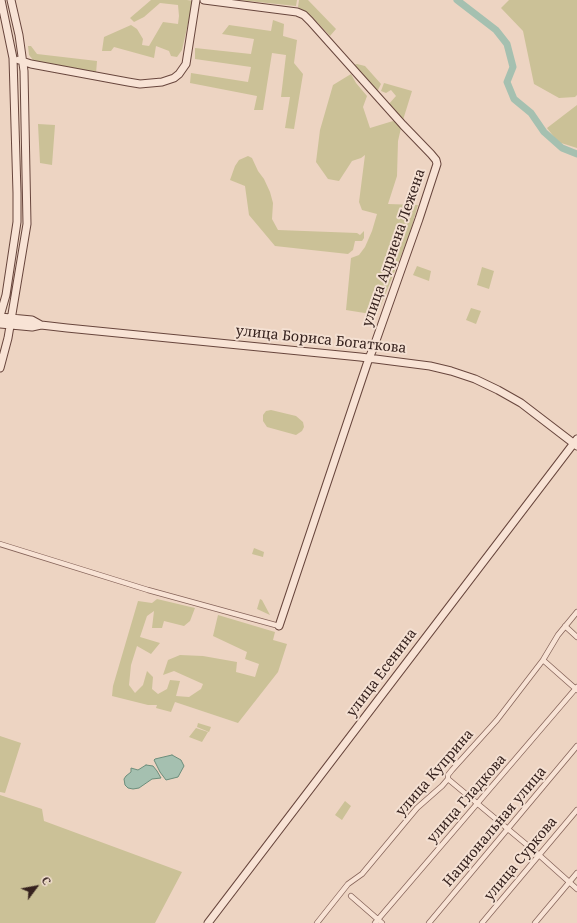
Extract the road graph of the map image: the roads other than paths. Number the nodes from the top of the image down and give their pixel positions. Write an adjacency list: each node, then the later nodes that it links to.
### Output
1 (1, 0): 5 (street)
2 (11, 0): 6 (street)
3 (196, 0): 6 (street)
4 (204, 0): 12 (street, улица Адриена Лежена)
5 (13, 58): 6 (street); 7 (street)
6 (22, 61): 10 (street)
7 (6, 291): 8 (street); 9 (street)
8 (0, 307)
9 (0, 316): 10 (street, улица Бориса Богаткова)
10 (11, 322): 11 (street, улица Бориса Богаткова); 12 (street, улица Бориса Богаткова); 13 (street)
11 (0, 324)
12 (369, 358): 14 (street, улица Бориса Богаткова); 17 (street, улица Адриена Лежена)
13 (0, 368)
14 (576, 443): 33 (street, улица Есенина)
15 (0, 544): 17 (street)
16 (577, 612): 18 (street, улица Куприна)
17 (279, 626)
18 (565, 626): 19 (street); 20 (street, улица Куприна)
19 (577, 637)
20 (542, 660): 21 (street); 23 (street, улица Куприна)
21 (576, 688): 24 (street, улица Гладкова)
22 (577, 746): 26 (street, Национальная улица)
23 (448, 779): 24 (street); 34 (street, улица Куприна)
24 (477, 804): 26 (street); 32 (street, улица Гладкова)
25 (577, 810): 27 (street, улица Суркова)
26 (508, 830): 27 (street); 36 (street, Национальная улица)
27 (539, 855): 29 (street); 37 (street, улица Суркова)
28 (577, 873): 29 (street)
29 (570, 882): 30 (street); 38 (street)
30 (577, 889)
31 (351, 896): 32 (street)
32 (377, 921): 35 (street)
33 (208, 923)
34 (317, 923)
35 (382, 923)
36 (430, 923)
37 (482, 923)
38 (535, 923)

